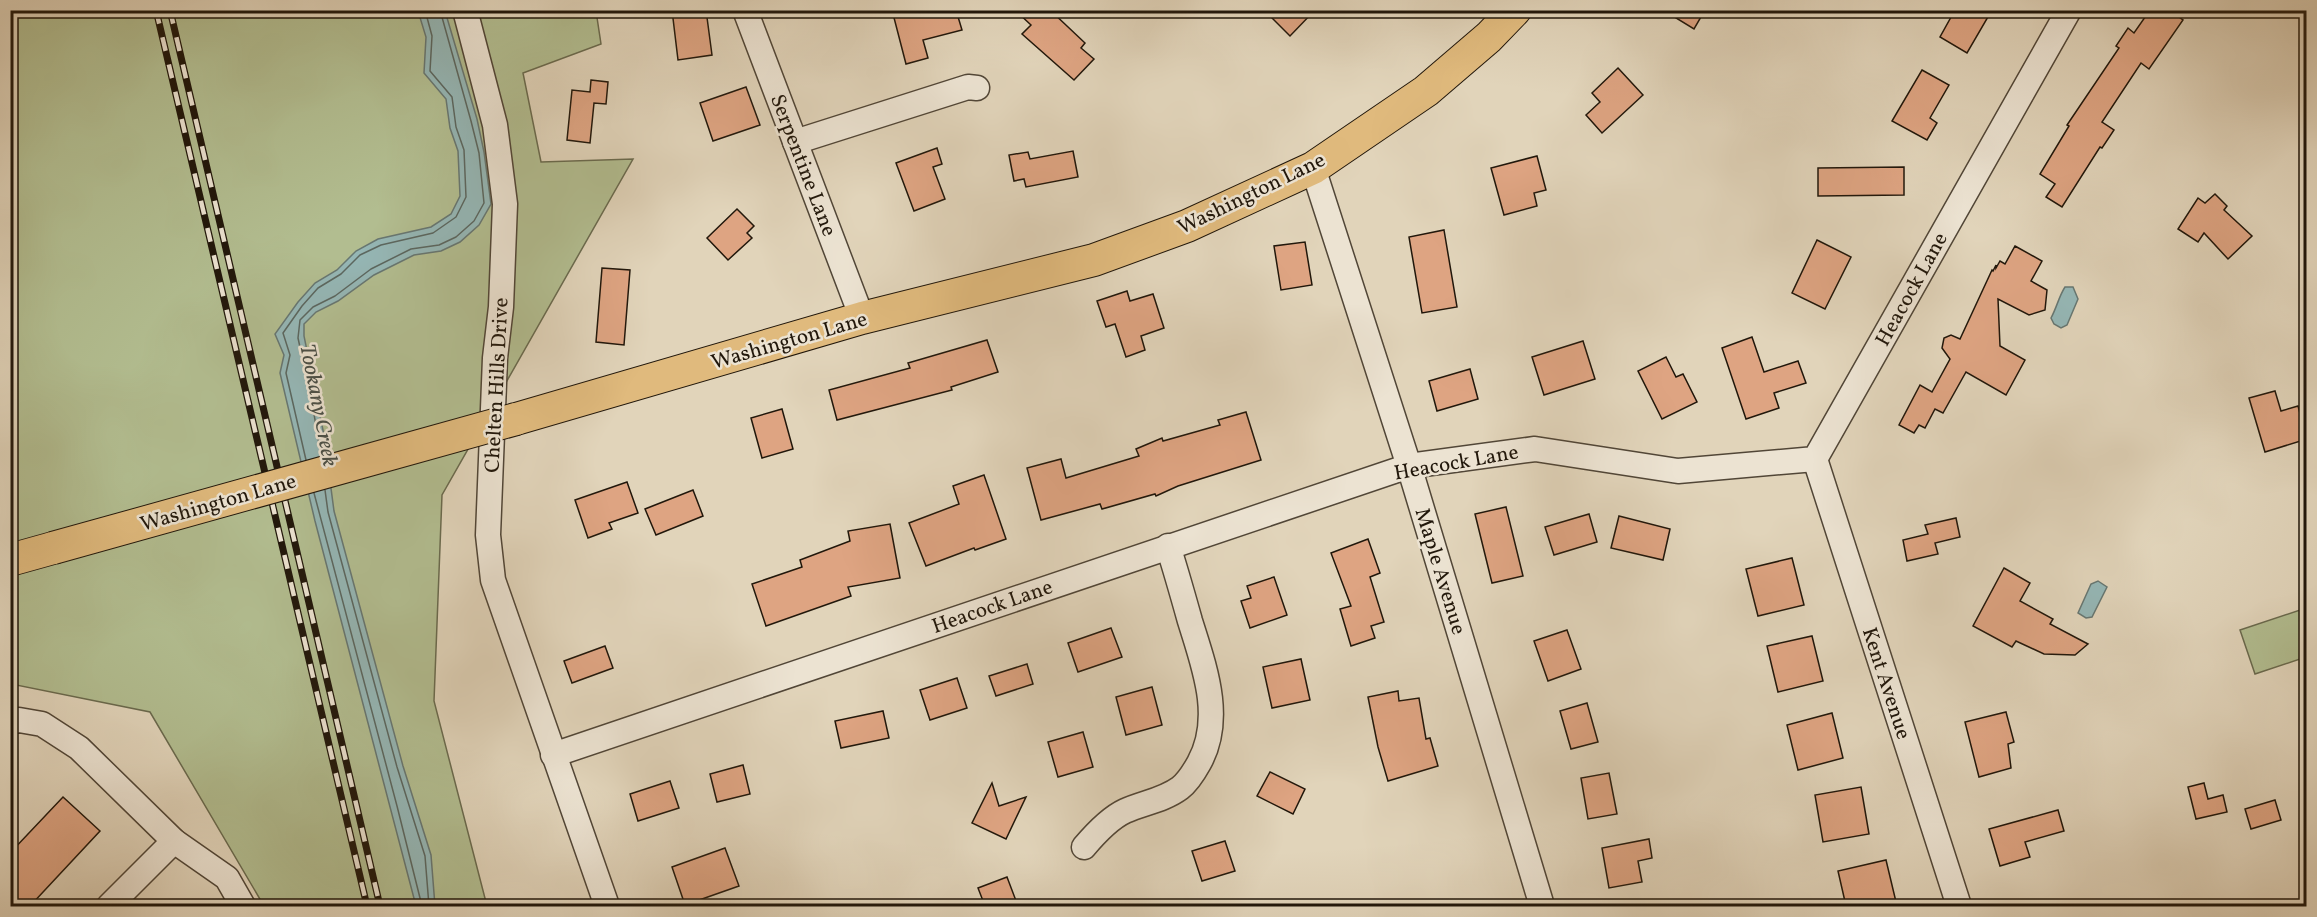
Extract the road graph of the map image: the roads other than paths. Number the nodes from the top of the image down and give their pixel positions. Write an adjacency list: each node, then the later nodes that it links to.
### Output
1 (465, 10): 14 (street, Chelten Hills Drive)
2 (745, 10): 6 (street, Serpentine Lane)
3 (1515, 10): 7 (main road, Washington Lane)
4 (2069, 10): 9 (street, Heacock Lane)
5 (977, 88): 6 (street)
6 (795, 142): 8 (street, Serpentine Lane)
7 (1313, 168): 8 (main road, Washington Lane); 10 (street, Maple Avenue)
8 (862, 318): 12 (main road, Washington Lane, bridge)
9 (1815, 459): 10 (street, Heacock Lane); 21 (street, Kent Avenue)
10 (1409, 466): 11 (street, Heacock Lane); 20 (street, Maple Avenue)
11 (1168, 546): 14 (street, Heacock Lane); 16 (street)
12 (10, 560)
13 (10, 722): 15 (street)
14 (553, 755): 19 (street, Chelten Hills Drive)
15 (174, 840): 17 (street); 18 (street)
16 (1084, 847)
17 (109, 906)
18 (243, 906)
19 (607, 906)
20 (1542, 906)
21 (1959, 906)

